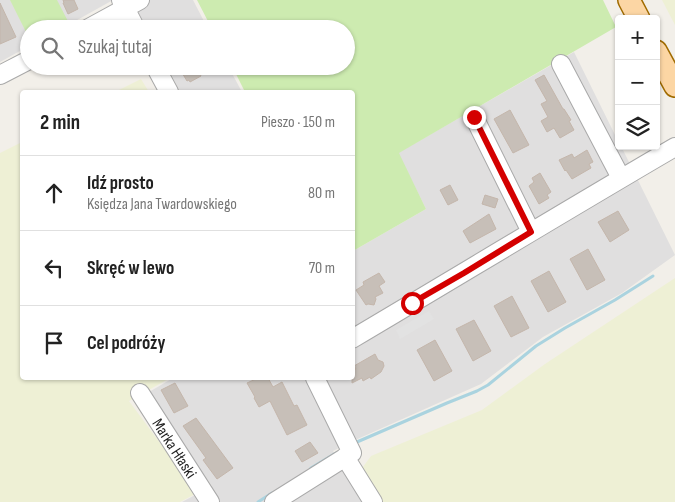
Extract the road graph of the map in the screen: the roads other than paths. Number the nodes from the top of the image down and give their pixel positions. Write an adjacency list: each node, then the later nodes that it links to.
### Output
1 (629, 0): 3 (main road)
2 (129, 3): 4 (street); 5 (street)
3 (637, 15)
4 (102, 20)
5 (134, 20)
6 (660, 58): 11 (main road)
7 (561, 64): 15 (street)
8 (20, 65): 9 (street)
9 (0, 75)
10 (160, 75): 12 (street)
11 (675, 86)
12 (168, 90)
13 (474, 117): 16 (street)
14 (675, 147): 15 (street)
15 (621, 178): 16 (street)
16 (531, 232): 17 (street)
17 (355, 337)
18 (316, 380): 20 (street)
19 (140, 393): 21 (street, Marka Hłaski)
20 (348, 455): 22 (street); 23 (street)
21 (210, 502)
22 (274, 502)
23 (373, 502)

